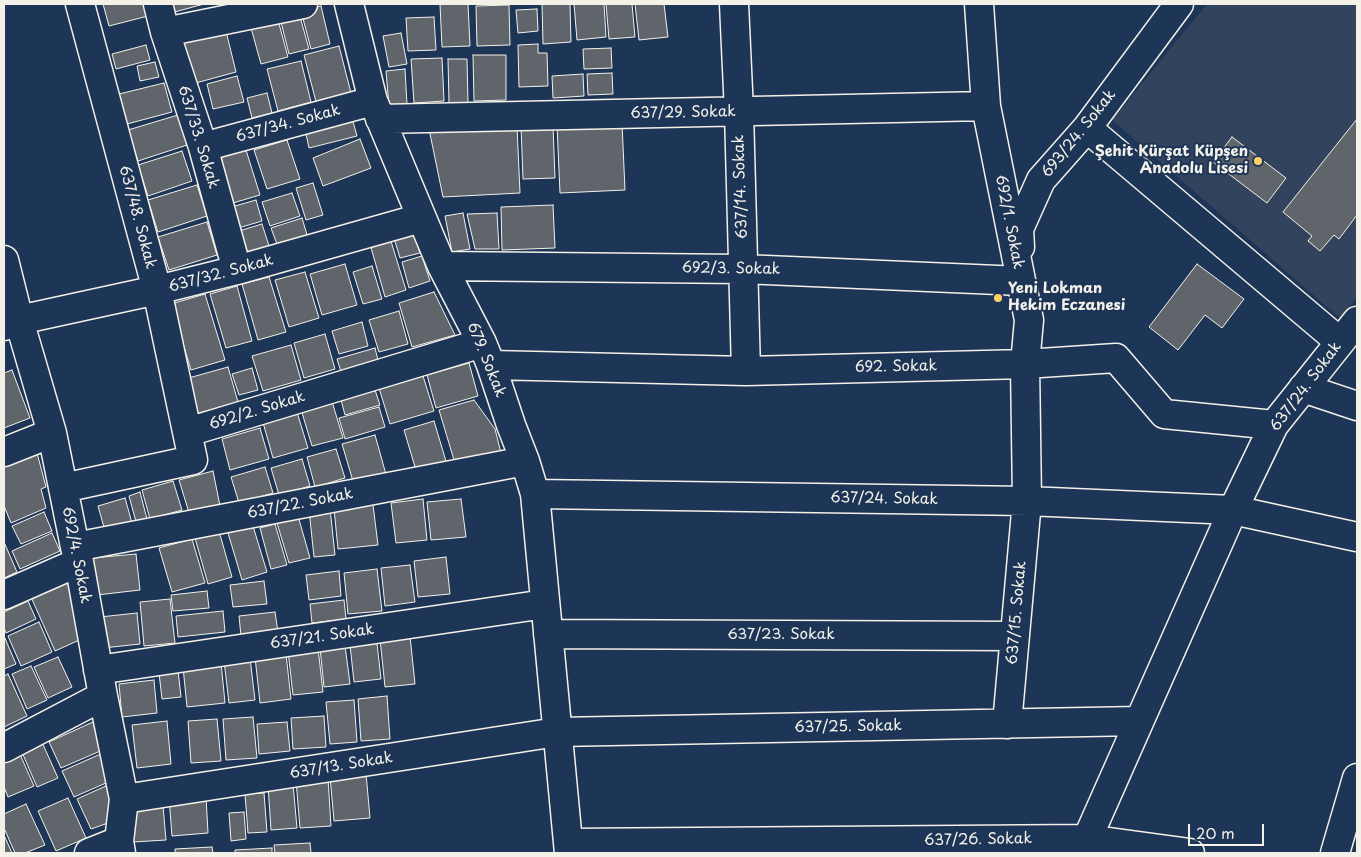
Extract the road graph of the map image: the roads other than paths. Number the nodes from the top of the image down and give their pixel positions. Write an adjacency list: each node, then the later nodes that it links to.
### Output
1 (80, 4): 20 (street, 637/48. Sokak)
2 (158, 4): 8 (street, 637/33. Sokak)
3 (303, 4): 8 (street)
4 (348, 4): 10 (street, 679. Sokak)
5 (734, 4): 11 (street, 637/14. Sokak)
6 (979, 4): 9 (street, 692/1. Sokak)
7 (1179, 4): 12 (street, 693/24. Sokak)
8 (164, 32): 13 (street, 637/33. Sokak)
9 (986, 106): 11 (street, 637/29. Sokak); 19 (street, 692/1. Sokak)
10 (376, 110): 11 (street, 637/29. Sokak); 13 (street, 637/34. Sokak); 14 (street, 679. Sokak)
11 (739, 112): 17 (street, 637/14. Sokak)
12 (1087, 128): 19 (street, 693/24. Sokak); 23 (street)
13 (203, 147): 18 (street, 637/33. Sokak)
14 (421, 218): 16 (street, 679. Sokak); 18 (street, 637/32. Sokak)
15 (4, 260): 22 (street, 692/4. Sokak)
16 (442, 266): 17 (street, 692/3. Sokak); 24 (street, 679. Sokak)
17 (743, 269): 19 (street, 692/3. Sokak); 26 (street, 637/14. Sokak)
18 (237, 270): 20 (street, 637/32. Sokak)
19 (1021, 280): 25 (street, 692/1. Sokak)
20 (157, 290): 22 (street, 637/32. Sokak); 30 (street, 637/48. Sokak)
21 (1357, 321): 23 (street, 637/24. Sokak)
22 (11, 323): 31 (street, 692/4. Sokak)
23 (1340, 342): 27 (street, 637/24. Sokak)
24 (486, 354): 26 (street, 692. Sokak); 30 (street, 692/2. Sokak); 33 (street, 679. Sokak)
25 (1025, 364): 26 (street, 692. Sokak); 29 (street, 692. Sokak); 36 (street, 692/1. Sokak)
26 (746, 371)
27 (1303, 388): 28 (street); 29 (street, 637/24. Sokak)
28 (1357, 406)
29 (1274, 424): 37 (street, 637/24. Sokak)
30 (188, 432): 34 (street)
31 (52, 433): 32 (street); 34 (street, 692/4. Sokak)
32 (4, 452)
33 (525, 461): 35 (street, 679. Sokak); 39 (street, 637/22. Sokak)
34 (63, 488): 39 (street, 692/4. Sokak)
35 (535, 494): 36 (street, 637/24. Sokak); 41 (street, 679. Sokak)
36 (1027, 501): 37 (street, 637/24. Sokak); 43 (street, 637/15. Sokak)
37 (1233, 510): 38 (street, 637/24. Sokak); 45 (street, 637/24. Sokak)
38 (1357, 537)
39 (77, 554): 40 (street, 637/22. Sokak); 44 (street, 692/4. Sokak)
40 (4, 595)
41 (545, 604): 42 (street, 679. Sokak); 44 (street, 637/21. Sokak)
42 (548, 634): 43 (street, 637/23. Sokak); 47 (street, 679. Sokak)
43 (1015, 636): 46 (street, 637/15. Sokak)
44 (101, 683): 48 (street, 637/21. Sokak); 50 (street, 692/4. Sokak)
45 (1139, 721): 46 (street, 637/25. Sokak); 51 (street, 637/24. Sokak)
46 (1007, 724): 47 (street, 637/25. Sokak)
47 (558, 732): 50 (street, 637/13. Sokak); 53 (street, 679. Sokak)
48 (4, 748)
49 (1357, 778): 56 (street)
50 (124, 799): 52 (street, 692/4. Sokak)
51 (1084, 846): 53 (street, 637/26. Sokak); 55 (street, 637/26. Sokak)
52 (120, 847): 54 (street)
53 (568, 848)
54 (89, 853)
55 (1190, 853)
56 (1335, 853)

